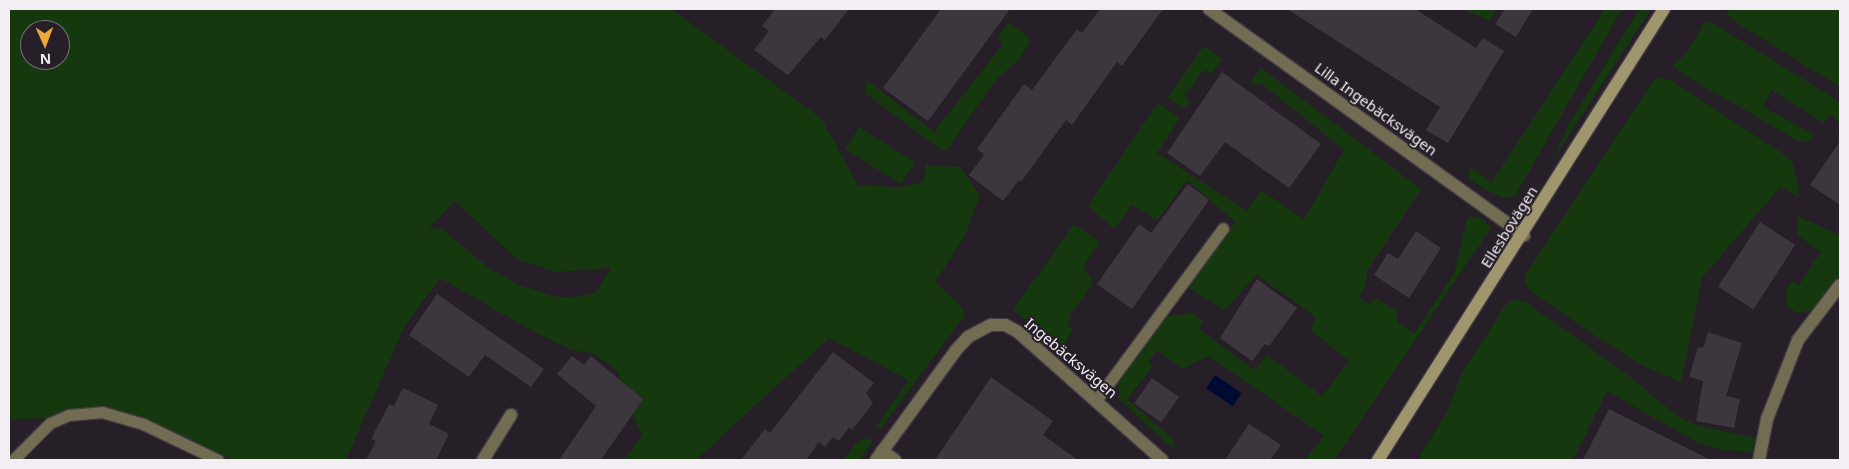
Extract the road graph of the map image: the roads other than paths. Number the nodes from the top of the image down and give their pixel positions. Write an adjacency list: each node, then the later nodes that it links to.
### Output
1 (1209, 9): 4 (street, Lilla Ingebäcksvägen)
2 (1664, 9): 4 (main road, Ellesbovägen)
3 (1223, 228): 6 (lane)
4 (1524, 235): 14 (main road, Ellesbovägen)
5 (1840, 286): 15 (street)
6 (1097, 399): 8 (street, Ingebäcksvägen); 13 (street, Ingebäcksvägen)
7 (511, 414): 11 (street)
8 (879, 456): 12 (street, Ingebäcksvägen)
9 (13, 460): 10 (lane)
10 (218, 460)
11 (483, 460)
12 (895, 460)
13 (1162, 460)
14 (1378, 460)
15 (1759, 460)

